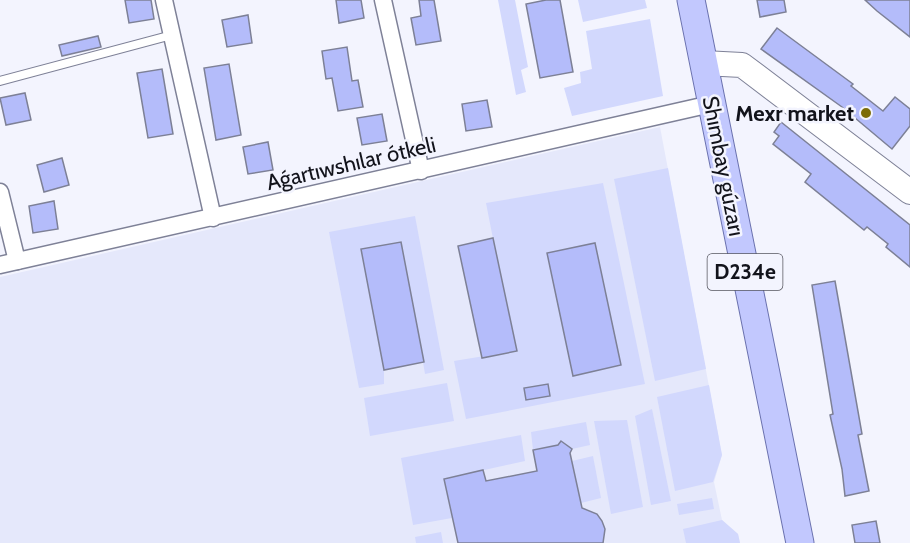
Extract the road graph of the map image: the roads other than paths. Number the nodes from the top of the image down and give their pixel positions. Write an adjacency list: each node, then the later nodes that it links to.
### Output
1 (164, 0): 4 (street)
2 (383, 0): 8 (street)
3 (690, 0): 5 (main road, Shımbay gúzarı / D234e)
4 (172, 35): 6 (lane); 11 (street)
5 (704, 63): 7 (main road, Shımbay gúzarı / D234e); 10 (street)
6 (0, 81)
7 (711, 104): 8 (street, Aǵartıwshılar ótkeli); 13 (main road, Shımbay gúzarı / D234e)
8 (422, 171): 11 (street, Aǵartıwshılar ótkeli)
9 (0, 192): 12 (street)
10 (910, 192)
11 (213, 218): 12 (street, Aǵartıwshılar ótkeli)
12 (8, 263)
13 (800, 543)

